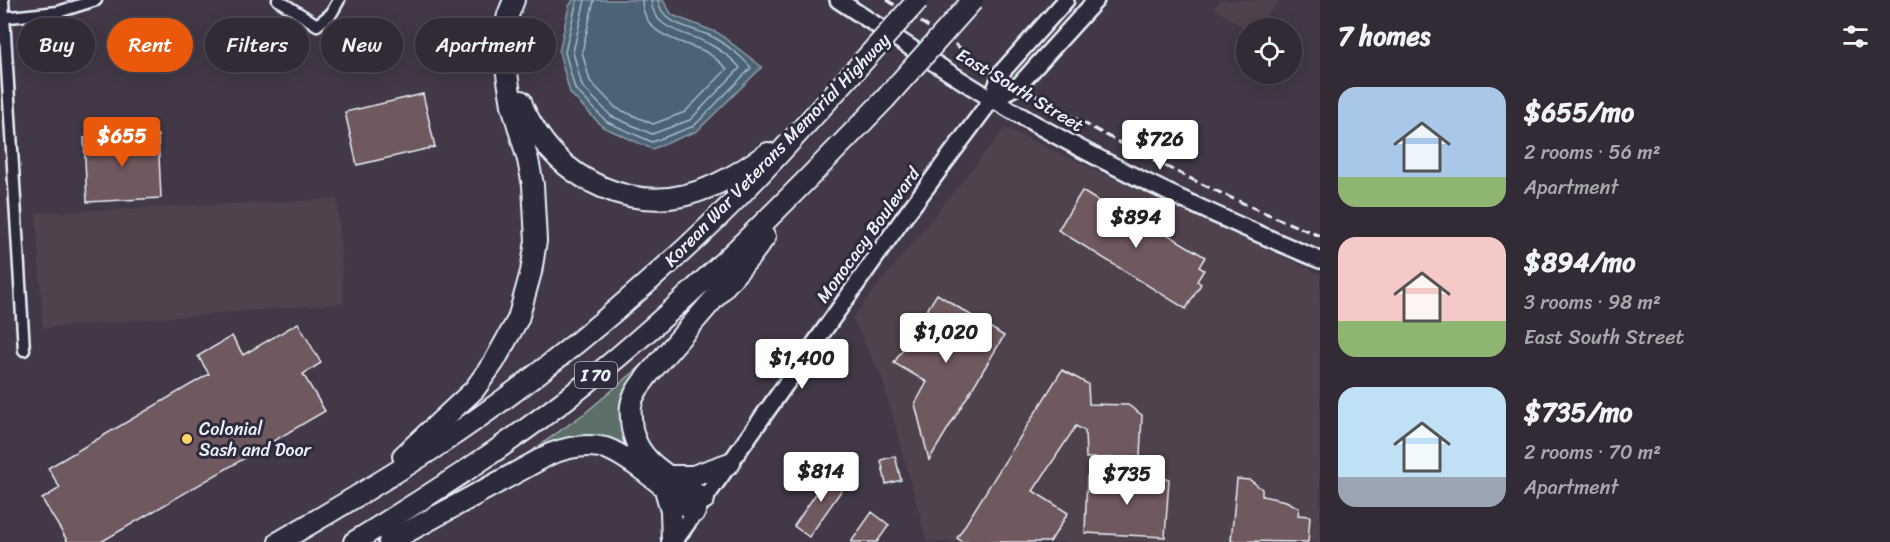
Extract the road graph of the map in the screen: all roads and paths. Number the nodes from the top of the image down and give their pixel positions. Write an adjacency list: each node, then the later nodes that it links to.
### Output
1 (3, 0): 12 (street)
2 (96, 0): 12 (street)
3 (278, 0): 4 (street)
4 (339, 0)
5 (514, 0): 20 (highway)
6 (529, 0): 14 (highway)
7 (838, 0): 13 (main road, East South Street)
8 (918, 0): 14 (highway, Korean War Veterans Memorial Highway / I 70, bridge)
9 (973, 0): 15 (highway, I 70, bridge)
10 (1066, 0): 13 (main road, Monocacy Boulevard)
11 (1096, 0): 13 (main road, Monocacy Boulevard)
12 (2, 17): 17 (street)
13 (992, 99): 16 (main road, East South Street); 18 (main road, Monocacy Boulevard)
14 (802, 129): 20 (highway, Korean War Veterans Memorial Highway / I 70)
15 (811, 175): 19 (highway); 23 (highway, I 70)
16 (1320, 260)
17 (24, 350)
18 (730, 463): 19 (highway); 21 (main road, Monocacy Boulevard)
19 (667, 482): 21 (highway); 24 (highway); 25 (highway)
20 (363, 492): 22 (highway, Korean War Veterans Memorial Highway / I 70)
21 (700, 506): 25 (main road, Monocacy Boulevard)
22 (279, 542)
23 (354, 542)
24 (389, 542)
25 (673, 542)

